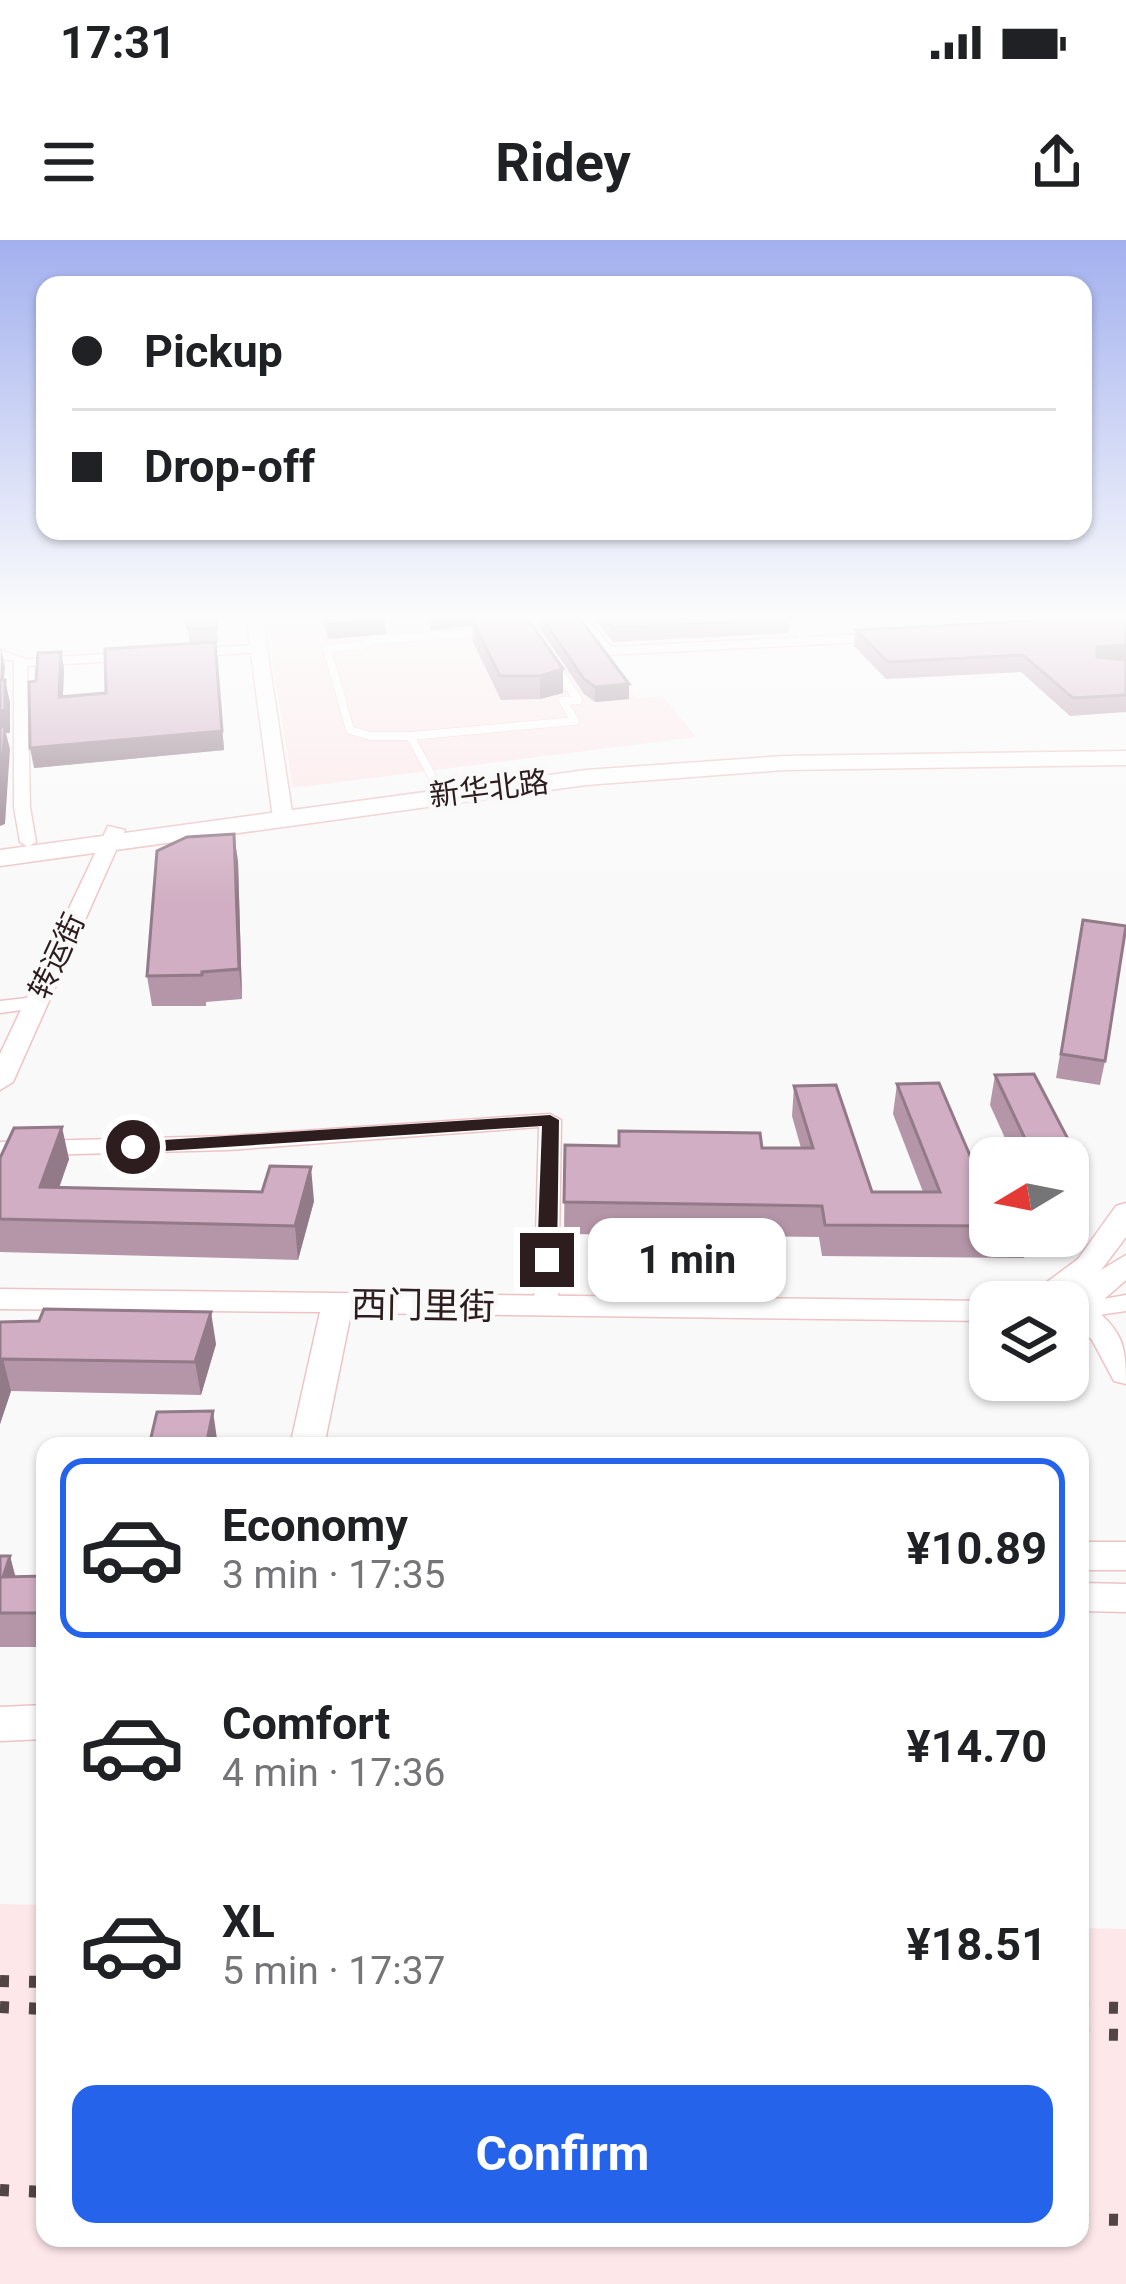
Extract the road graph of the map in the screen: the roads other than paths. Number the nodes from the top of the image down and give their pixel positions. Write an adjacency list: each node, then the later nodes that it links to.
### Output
1 (21, 711): 6 (street)
2 (268, 711): 11 (street)
3 (345, 711): 5 (lane)
4 (568, 711): 5 (lane)
5 (410, 736): 10 (lane)
6 (21, 740): 7 (lane); 13 (street)
7 (0, 742)
8 (1126, 749): 10 (main road, 新华北路)
9 (1126, 758): 11 (main road, 新华北路)
10 (437, 785): 11 (main road, 新华北路)
11 (282, 812): 12 (main road, 新华北路)
12 (102, 838): 13 (main road, 新华北路); 15 (main road, 新华北路); 16 (street, 转运街)
13 (28, 842): 14 (main road, 新华北路)
14 (0, 846)
15 (0, 858)
16 (16, 1005): 17 (street, 转运街); 18 (street, 转运街)
17 (0, 1033)
18 (0, 1082)
19 (0, 1149): 27 (street)
20 (1126, 1212): 22 (street)
21 (1126, 1264): 23 (street)
22 (1078, 1281)
23 (1089, 1286)
24 (0, 1299): 29 (street, 西门里街)
25 (1126, 1303): 26 (street)
26 (1089, 1304)
27 (546, 1306): 28 (street, 西门里街); 29 (street, 西门里街)
28 (969, 1311)
29 (334, 1313): 30 (street); 32 (street); 34 (street)
30 (0, 1318)
31 (1089, 1323): 33 (street)
32 (969, 1329)
33 (1126, 1373)
34 (310, 1437)
35 (1089, 1556): 36 (street)
36 (1126, 1556)
37 (1089, 1597): 38 (street)
38 (1126, 1598)
39 (36, 1722): 40 (street)
40 (0, 1724)

